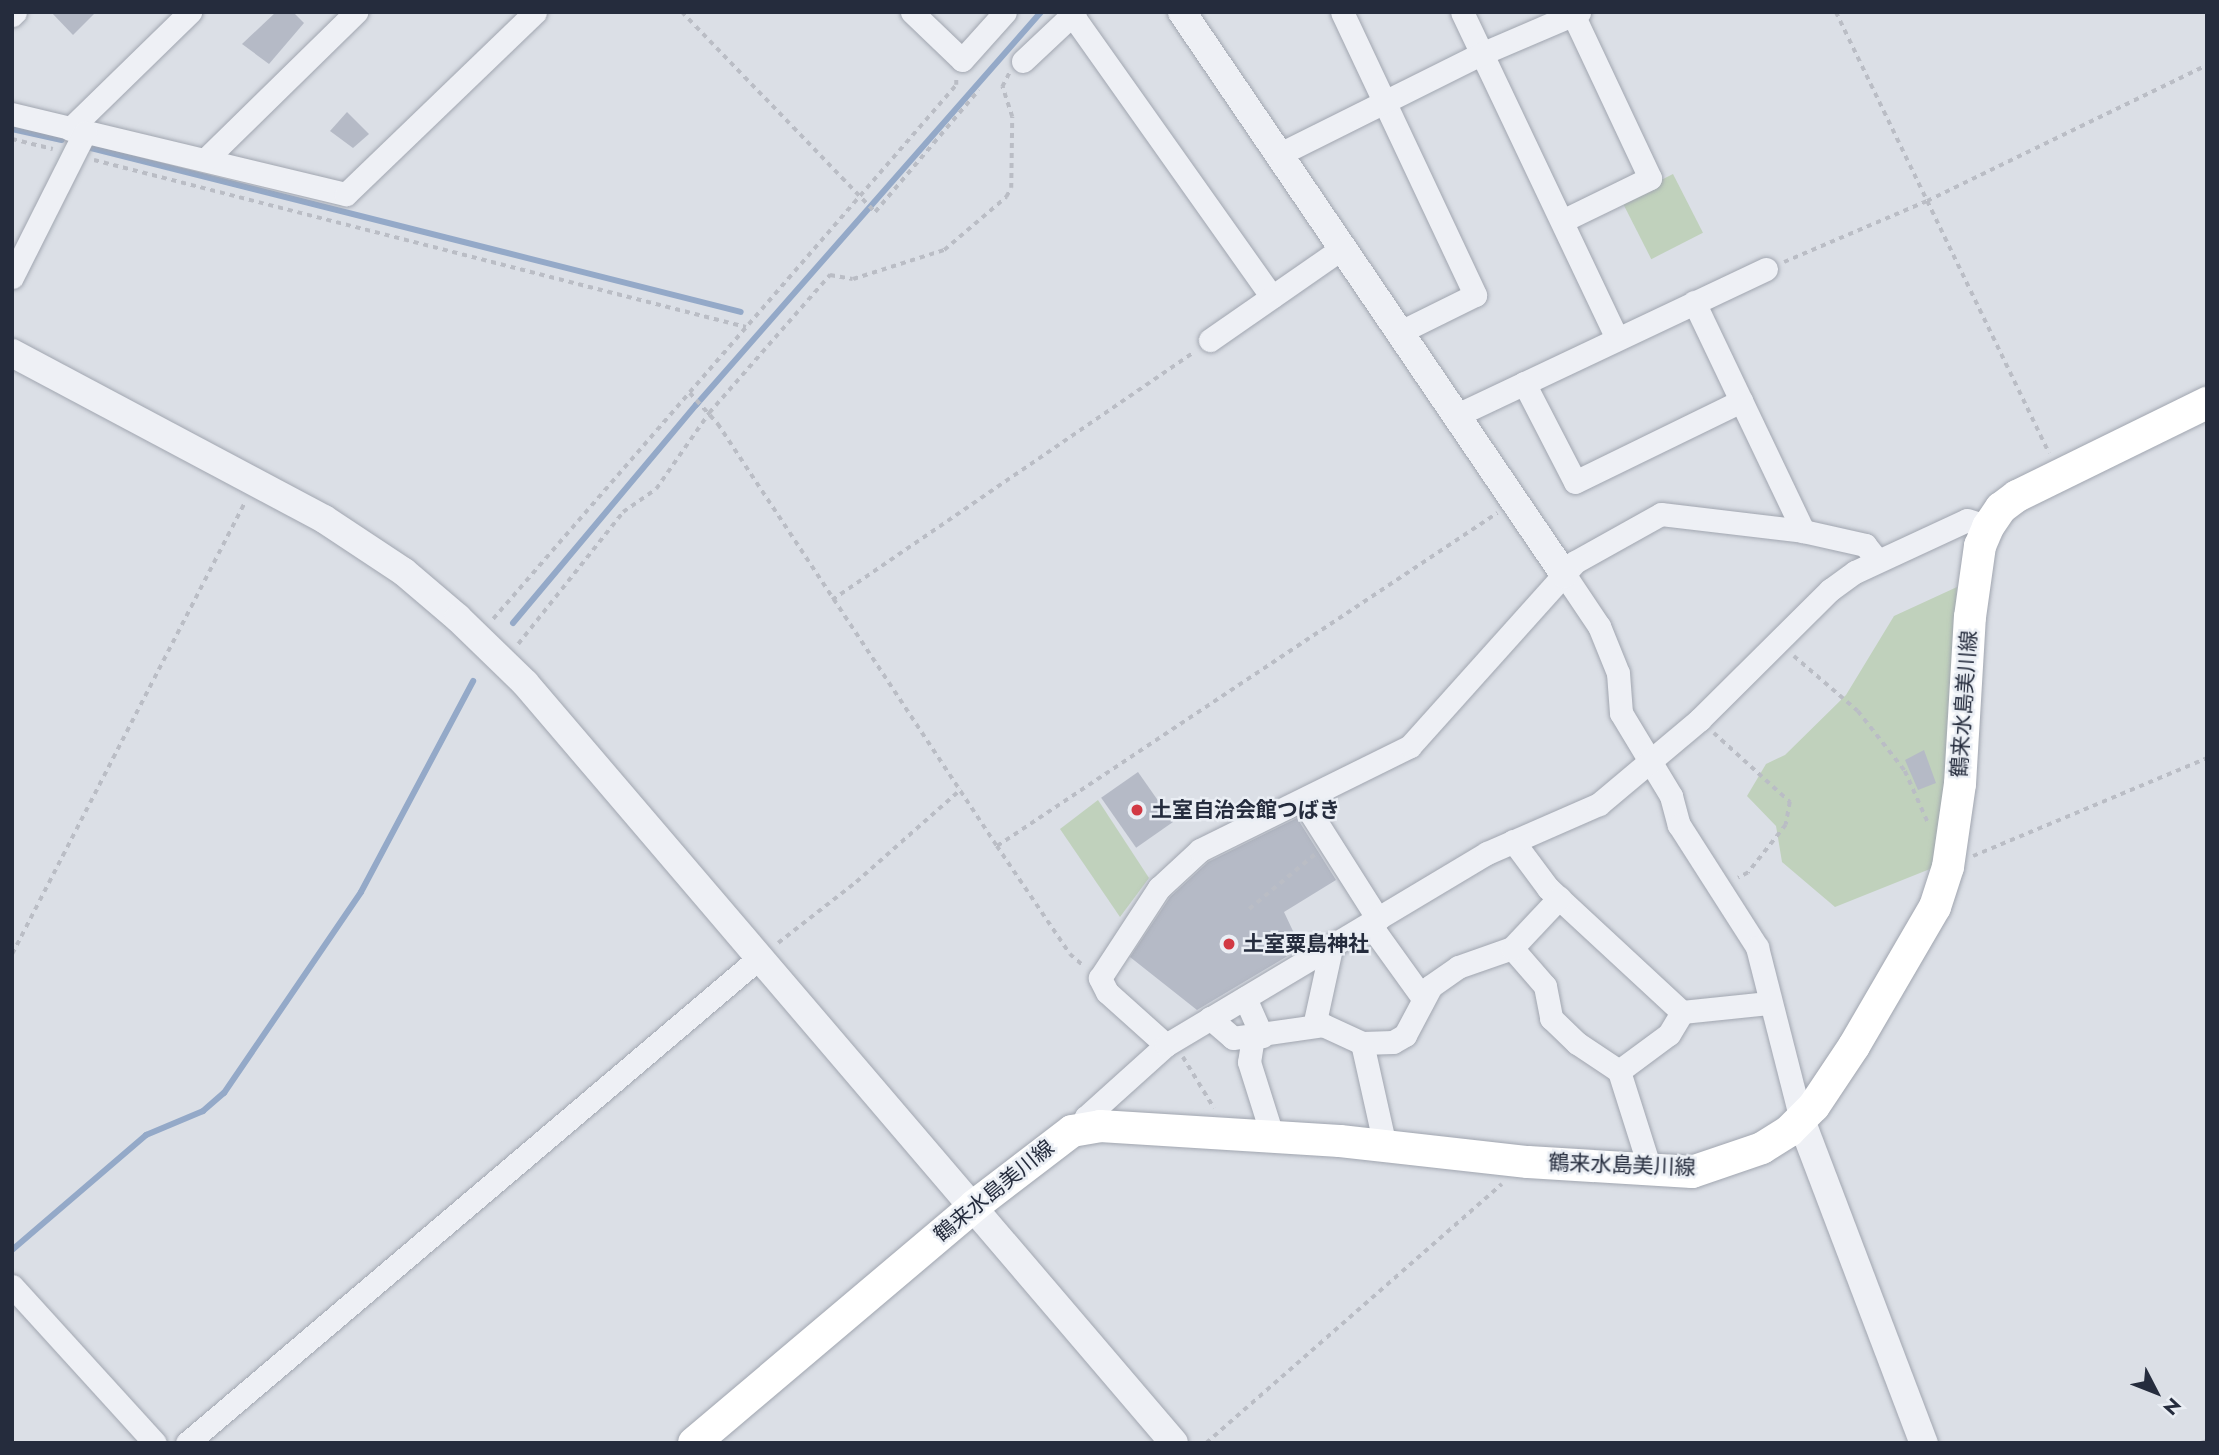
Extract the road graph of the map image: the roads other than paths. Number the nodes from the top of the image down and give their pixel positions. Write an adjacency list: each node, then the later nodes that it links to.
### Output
1 (190, 12): 15 (street)
2 (356, 12): 17 (street)
3 (535, 12): 17 (street)
4 (912, 12): 5 (street)
5 (1005, 12)
6 (1182, 12): 16 (street)
7 (1342, 12): 13 (street)
8 (1462, 12): 11 (street)
9 (1575, 13): 11 (street); 18 (street)
10 (1074, 14): 12 (street); 22 (street)
11 (1481, 54): 13 (street); 18 (street)
12 (1023, 61)
13 (1384, 101): 16 (street); 24 (street)
14 (12, 114): 15 (street)
15 (78, 131): 17 (street); 21 (street)
16 (1280, 154): 19 (street)
17 (207, 158)
18 (1562, 221): 25 (street)
19 (1342, 248): 22 (street); 24 (street)
20 (1766, 269): 23 (street)
21 (12, 277)
22 (1272, 297): 26 (street)
23 (1694, 302): 25 (street); 29 (street)
24 (1400, 332): 31 (street)
25 (1617, 338): 28 (street)
26 (1210, 340)
27 (12, 353): 43 (street)
28 (1524, 383): 29 (street); 31 (street)
29 (1741, 401): 33 (street)
30 (2207, 403): 32 (main road, 鶴来水島美川線)
31 (1455, 416): 35 (street)
32 (1988, 527): 34 (street); 54 (main road, 鶴来水島美川線)
33 (1802, 531): 34 (street); 35 (street)
34 (1877, 560): 36 (street)
35 (1564, 574): 36 (street); 37 (street)
36 (1648, 762): 38 (street); 46 (street)
37 (1303, 801): 40 (street); 51 (street)
38 (1513, 841): 39 (street); 40 (street)
39 (1559, 898): 42 (street); 47 (street)
40 (1374, 923): 41 (street); 44 (street)
41 (1331, 948): 45 (street); 49 (street)
42 (1512, 948): 44 (street); 53 (street)
43 (760, 957): 59 (street); 62 (street)
44 (1422, 997): 52 (street)
45 (1245, 998): 48 (street); 50 (street)
46 (1769, 1003): 47 (street); 54 (street)
47 (1682, 1012): 53 (street)
48 (1210, 1018): 50 (street); 51 (street)
49 (1314, 1026): 50 (street); 52 (street)
50 (1257, 1037): 56 (street)
51 (1170, 1043): 55 (street)
52 (1362, 1043): 57 (street)
53 (1619, 1071): 58 (street)
54 (1801, 1120): 58 (main road, 鶴来水島美川線); 65 (street)
55 (1081, 1128): 56 (main road, 鶴来水島美川線); 59 (main road, 鶴来水島美川線)
56 (1273, 1138): 57 (main road, 鶴来水島美川線)
57 (1385, 1146): 58 (main road, 鶴来水島美川線)
58 (1650, 1169)
59 (974, 1206): 63 (main road, 鶴来水島美川線); 64 (street)
60 (12, 1286): 61 (street)
61 (155, 1443)
62 (187, 1443)
63 (694, 1443)
64 (1174, 1443)
65 (1924, 1443)

